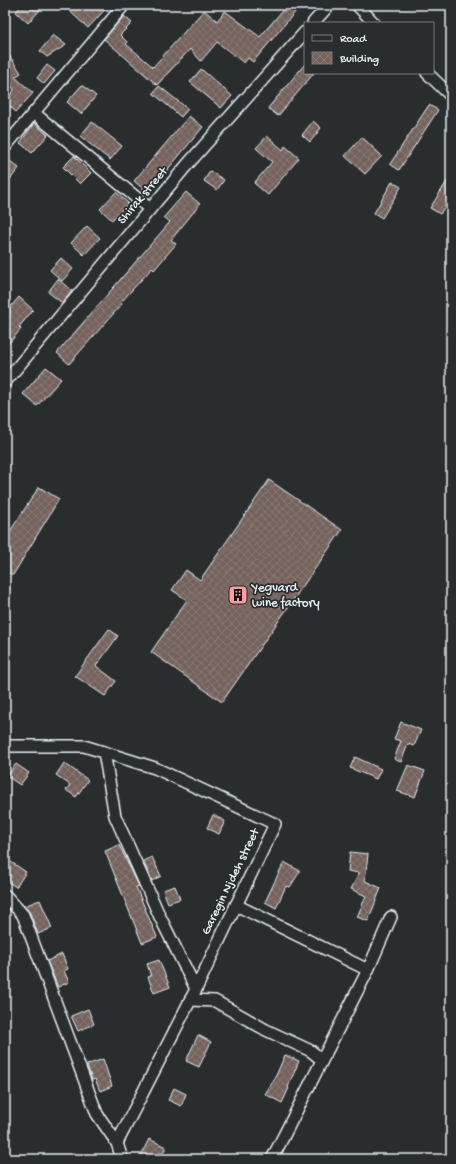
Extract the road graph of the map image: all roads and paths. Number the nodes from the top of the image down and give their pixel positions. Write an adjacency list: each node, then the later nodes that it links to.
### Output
1 (124, 5): 9 (street)
2 (329, 5): 4 (street)
3 (357, 5): 5 (street)
4 (314, 22)
5 (373, 22)
6 (304, 33): 11 (street, Shirak street)
7 (428, 74): 8 (street)
8 (451, 96)
9 (34, 113): 10 (street); 11 (street)
10 (5, 147)
11 (150, 209): 12 (street, Shirak street)
12 (5, 382)
13 (5, 746): 14 (street, Garegin Njdeh street)
14 (104, 752): 16 (street, Garegin Njdeh street); 19 (street)
15 (5, 895): 22 (street)
16 (236, 905): 18 (street); 19 (street, Garegin Njdeh street)
17 (391, 917): 18 (street)
18 (368, 970): 21 (street)
19 (196, 989): 20 (street, Garegin Njdeh street)
20 (190, 1000): 21 (street); 22 (street, Garegin Njdeh street)
21 (322, 1060): 24 (street)
22 (117, 1143): 23 (street)
23 (122, 1159)
24 (272, 1159)

